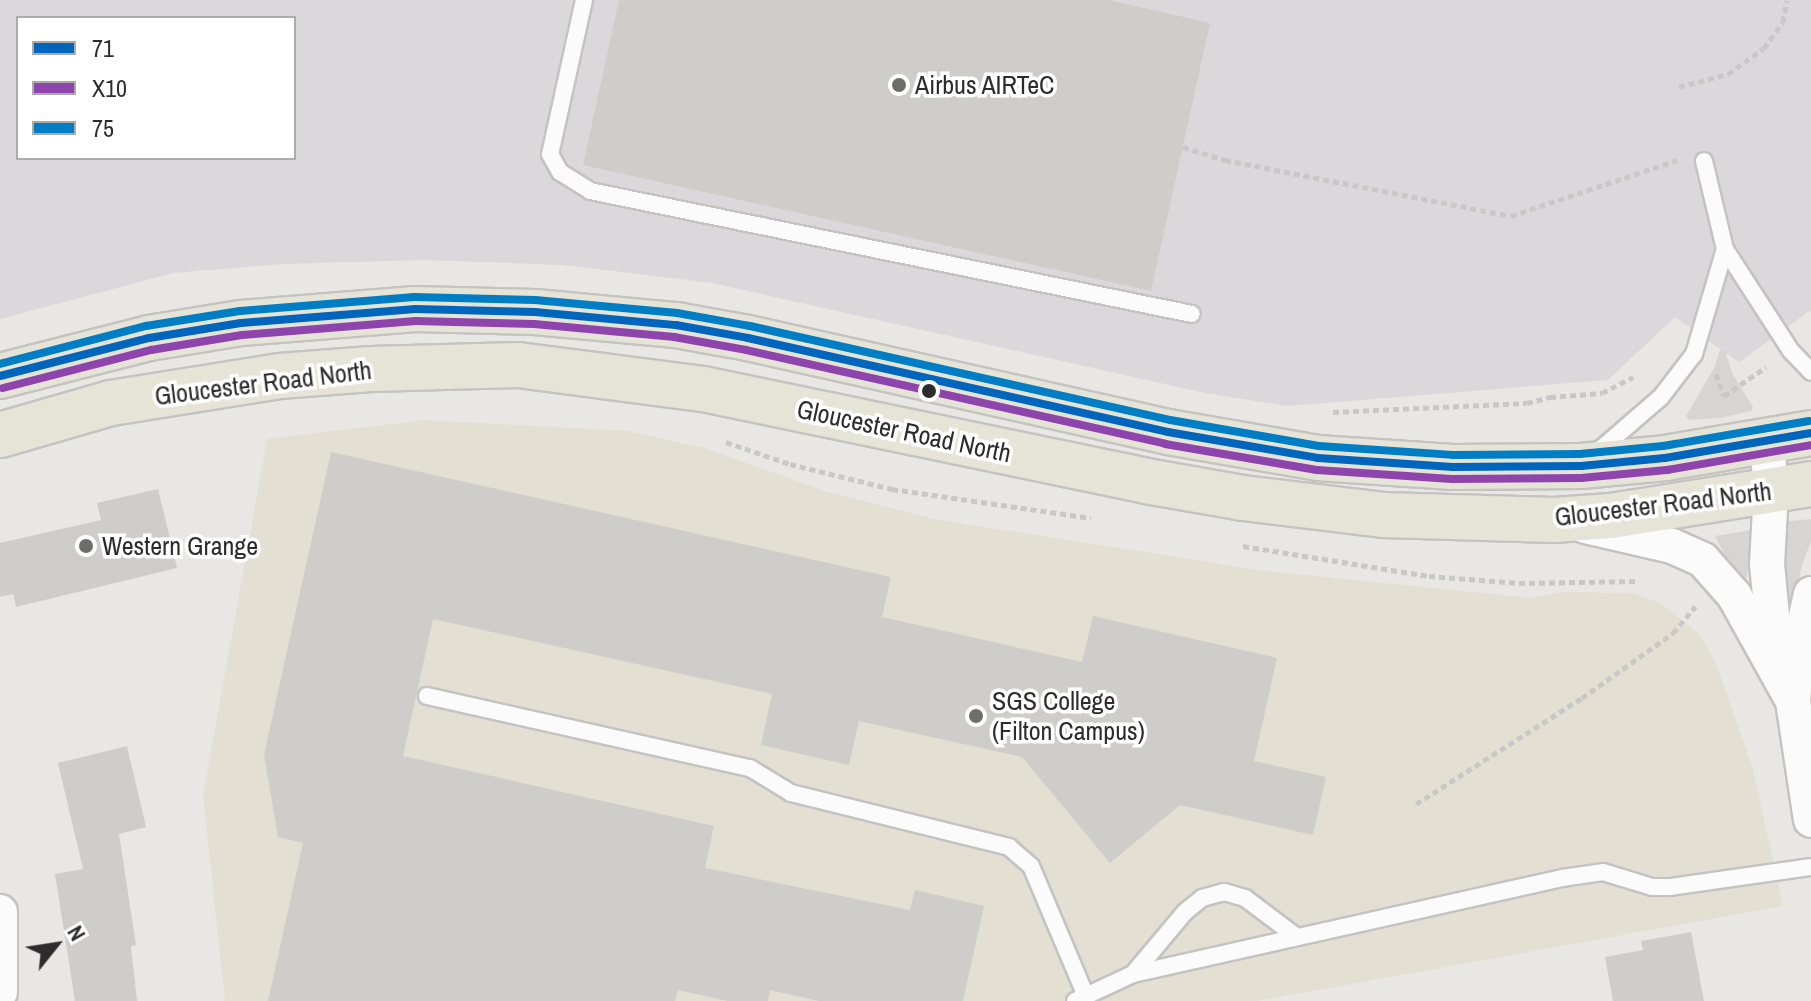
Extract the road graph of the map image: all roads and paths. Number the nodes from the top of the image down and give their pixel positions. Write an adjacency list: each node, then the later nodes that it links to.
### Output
1 (584, 0): 8 (lane)
2 (1787, 0): 3 (path)
3 (1679, 87)
4 (1183, 147): 5 (path)
5 (1687, 157)
6 (1704, 161): 7 (lane)
7 (1725, 249): 9 (lane); 15 (lane)
8 (1192, 314)
9 (1811, 372)
10 (0, 376): 15 (main road, Gloucester Road North)
11 (1811, 433): 14 (main road, Gloucester Road North)
12 (0, 435): 18 (main road, Gloucester Road North)
13 (720, 439): 17 (path)
14 (1767, 442): 15 (main road, Gloucester Road North); 16 (street)
15 (1581, 466)
16 (1791, 487): 18 (main road, Gloucester Road North); 23 (street)
17 (1105, 520)
18 (1554, 520): 23 (street)
19 (1239, 545): 20 (path)
20 (1647, 581)
21 (1811, 594): 23 (street)
22 (1687, 599): 25 (path)
23 (1786, 688): 26 (street)
24 (427, 696): 32 (lane)
25 (1416, 804)
26 (1811, 820)
27 (1811, 867): 29 (lane)
28 (0, 912): 31 (street)
29 (1297, 937): 30 (lane); 30 (lane)
30 (1133, 974): 32 (lane)
31 (0, 992)
32 (1080, 998)

